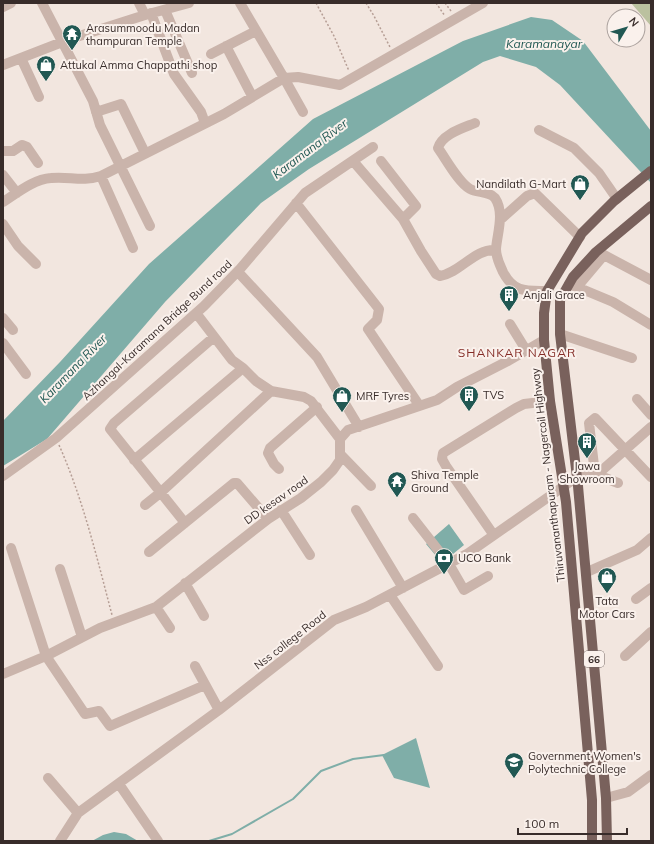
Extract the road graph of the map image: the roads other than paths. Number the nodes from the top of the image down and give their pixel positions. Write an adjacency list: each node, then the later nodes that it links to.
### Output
1 (11, 3): 7 (street)
2 (42, 3): 11 (street)
3 (139, 3): 9 (street)
4 (189, 3): 8 (street)
5 (240, 3): 10 (street)
6 (483, 3): 17 (street)
7 (3, 7)
8 (165, 10): 9 (street); 16 (street)
9 (148, 14): 11 (street); 22 (street)
10 (256, 31): 12 (street); 17 (street)
11 (62, 42): 14 (street); 20 (street)
12 (226, 46): 13 (street); 18 (street)
13 (211, 54)
14 (21, 58): 15 (street); 19 (street)
15 (3, 65)
16 (192, 73)
17 (284, 78): 18 (street); 21 (street)
18 (252, 96): 22 (street)
19 (39, 97)
20 (96, 112): 27 (street); 31 (street)
21 (303, 112)
22 (205, 123): 27 (street)
23 (475, 123): 41 (street)
24 (539, 130): 36 (street)
25 (373, 147): 28 (street, Azhangal-Karamana Bridge Bund road)
26 (3, 151): 30 (street)
27 (145, 153): 31 (street)
28 (353, 161): 38 (street, Azhangal-Karamana Bridge Bund road); 40 (street)
29 (382, 161): 40 (street)
30 (38, 163)
31 (121, 165): 34 (street); 43 (street)
32 (651, 171): 36 (main road, Thiruvananthapuram - Nagercoil Highway)
33 (3, 174): 35 (street)
34 (101, 176): 35 (street); 45 (street)
35 (17, 193): 37 (street)
36 (616, 200): 44 (main road, Thiruvananthapuram - Nagercoil Highway)
37 (3, 202)
38 (296, 203): 48 (street, Azhangal-Karamana Bridge Bund road); 68 (street)
39 (651, 206): 50 (main road)
40 (403, 219): 46 (street)
41 (500, 220): 44 (street); 46 (street)
42 (3, 224): 47 (street)
43 (150, 226)
44 (580, 237): 51 (main road, Thiruvananthapuram - Nagercoil Highway)
45 (133, 248)
46 (496, 250): 51 (street)
47 (36, 264)
48 (238, 272): 52 (street, Azhangal-Karamana Bridge Bund road); 71 (street)
49 (651, 280): 50 (street)
50 (573, 286): 55 (street); 57 (main road)
51 (547, 291): 59 (main road, Thiruvananthapuram - Nagercoil Highway)
52 (196, 313): 58 (street); 79 (street, Azhangal-Karamana Bridge Bund road)
53 (3, 318): 56 (street)
54 (510, 324): 61 (street)
55 (651, 325)
56 (13, 330)
57 (560, 334): 62 (street); 81 (main road)
58 (214, 337): 63 (street); 76 (street)
59 (544, 340): 61 (street); 67 (main road, Thiruvananthapuram - Nagercoil Highway)
60 (3, 343): 64 (street)
61 (526, 350): 68 (street)
62 (632, 358)
63 (243, 368): 65 (street); 76 (street)
64 (26, 374)
65 (271, 391): 69 (street); 85 (street)
66 (637, 399): 70 (street)
67 (550, 401): 84 (main road, Thiruvananthapuram - Nagercoil Highway); 92 (street)
68 (419, 405): 71 (street)
69 (317, 407): 73 (street); 77 (street)
70 (651, 415)
71 (359, 427): 73 (street)
72 (651, 427): 74 (street)
73 (340, 439): 75 (street)
74 (626, 450): 78 (street); 78 (street); 80 (street)
75 (341, 455): 83 (street); 87 (street, DD kesav road)
76 (134, 460): 85 (street)
77 (279, 469)
78 (595, 474): 81 (street); 82 (street)
79 (3, 476)
80 (651, 476)
81 (577, 477): 84 (street, Nss college Road); 99 (main road, 66)
82 (618, 483)
83 (371, 486)
84 (562, 488): 92 (street, Nss college Road); 125 (main road, Thiruvananthapuram - Nagercoil Highway)
85 (160, 493): 86 (street); 91 (street)
86 (145, 505)
87 (281, 510): 90 (street, DD kesav road); 96 (street)
88 (356, 510): 102 (street)
89 (413, 518): 97 (street)
90 (268, 519): 91 (street); 101 (street, DD kesav road)
91 (185, 523): 95 (street)
92 (493, 534): 97 (street, Nss college Road)
93 (651, 538): 99 (street)
94 (11, 548): 111 (street)
95 (149, 552)
96 (310, 555)
97 (449, 564): 100 (street); 102 (street, Nss college Road)
98 (60, 569): 110 (street)
99 (586, 572): 121 (main road, 66)
100 (488, 576)
101 (185, 583): 106 (street, DD kesav road); 107 (street)
102 (403, 588): 104 (street, Nss college Road)
103 (651, 588): 105 (street)
104 (390, 594): 114 (street); 117 (street, Nss college Road)
105 (636, 599)
106 (156, 607): 108 (street); 110 (street, DD kesav road)
107 (204, 616)
108 (170, 628)
109 (651, 632): 112 (street)
110 (82, 637): 111 (street, DD kesav road)
111 (46, 656): 115 (street, DD kesav road); 116 (street)
112 (625, 656)
113 (195, 666): 116 (street)
114 (438, 666)
115 (3, 674)
116 (205, 685): 117 (street)
117 (219, 710): 120 (street, Nss college Road)
118 (651, 775): 121 (street)
119 (48, 778): 122 (street)
120 (118, 784): 122 (street, Nss college Road); 124 (street)
121 (606, 798): 126 (main road, 66)
122 (78, 813): 123 (street, Nss college Road)
123 (60, 841)
124 (158, 841)
125 (592, 841)
126 (606, 841)

